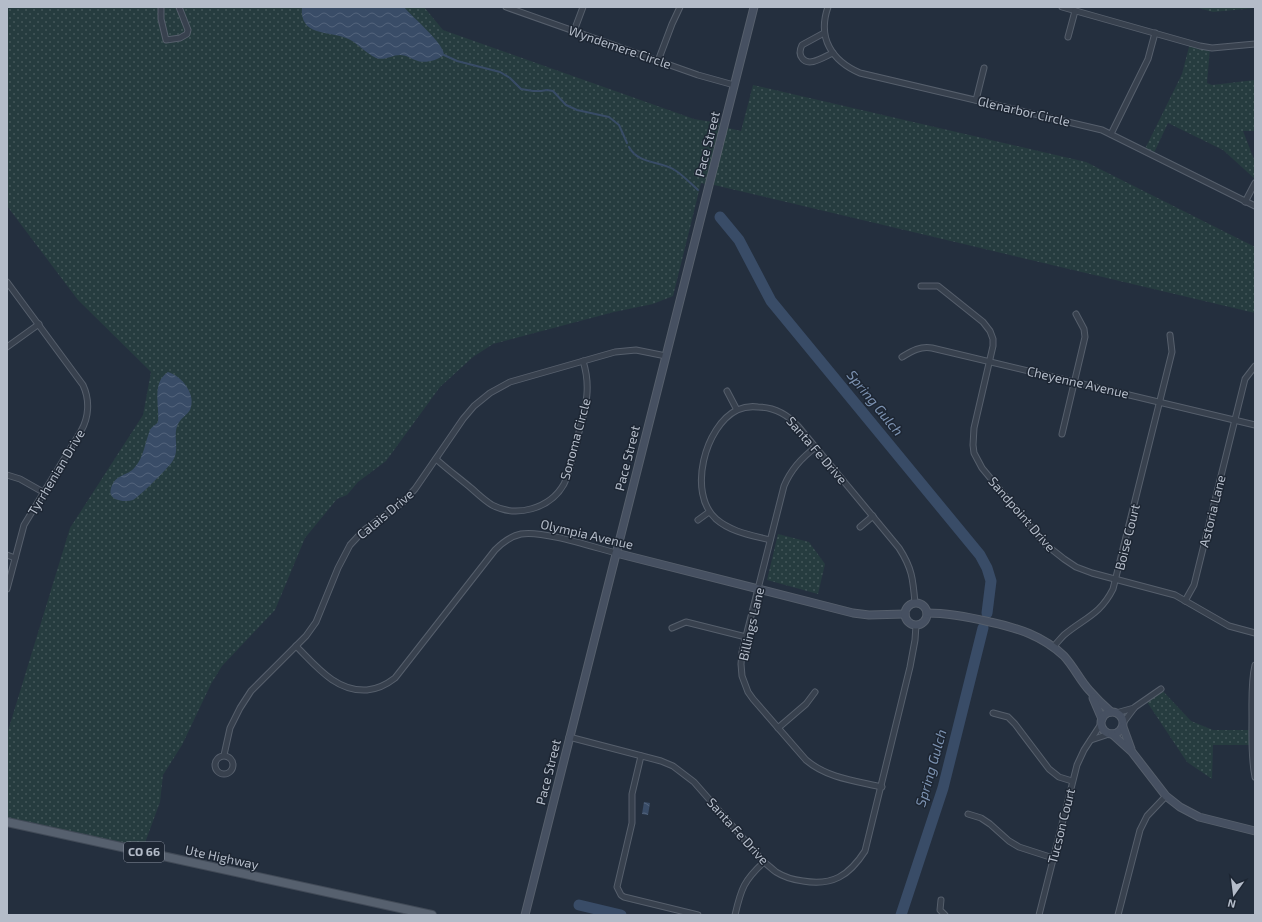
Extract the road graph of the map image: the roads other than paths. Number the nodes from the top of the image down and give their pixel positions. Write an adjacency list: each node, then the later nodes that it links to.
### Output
1 (161, 7): 2 (street)
2 (179, 7)
3 (506, 7): 10 (street, Wyndemere Circle)
4 (584, 7): 10 (street)
5 (680, 7): 16 (street)
6 (754, 7): 18 (main road, Pace Street)
7 (828, 7): 11 (street)
8 (1062, 7): 9 (street)
9 (1075, 11): 12 (street); 13 (street)
10 (574, 31): 16 (street, Wyndemere Circle)
11 (824, 33): 15 (street, Glenarbor Circle); 15 (street)
12 (1155, 33): 14 (street); 20 (street)
13 (1068, 37)
14 (1255, 44)
15 (833, 53): 19 (street, Glenarbor Circle)
16 (658, 61): 18 (street, Wyndemere Circle)
17 (984, 68): 19 (street)
18 (734, 85): 30 (main road, Pace Street)
19 (976, 100): 20 (street, Glenarbor Circle)
20 (1110, 134): 22 (street, Glenarbor Circle)
21 (1255, 183): 22 (street)
22 (1245, 202): 23 (street, Glenarbor Circle)
23 (1255, 206)
24 (7, 282): 27 (street, Tyrrhenian Drive)
25 (921, 286): 33 (street, Sandpoint Drive)
26 (1076, 314): 35 (street)
27 (39, 324): 29 (street); 45 (street, Tyrrhenian Drive)
28 (1170, 335): 37 (street, Boise Court)
29 (7, 348)
30 (666, 356): 32 (street, Calais Drive); 51 (main road, Pace Street)
31 (902, 357): 33 (street, Cheyenne Avenue)
32 (583, 361): 43 (street, Calais Drive); 43 (street, Sonoma Circle)
33 (990, 361): 35 (street, Cheyenne Avenue); 54 (street, Sandpoint Drive)
34 (1255, 366): 39 (street, Astoria Lane)
35 (1074, 382): 37 (street, Cheyenne Avenue); 41 (street)
36 (727, 391): 38 (street)
37 (1159, 402): 39 (street, Cheyenne Avenue); 54 (street, Boise Court)
38 (738, 410): 42 (street, Santa Fe Drive); 46 (street, Santa Fe Drive)
39 (1234, 420): 40 (street, Cheyenne Avenue); 57 (street, Astoria Lane)
40 (1255, 425)
41 (1062, 434)
42 (816, 447): 47 (street, Santa Fe Drive); 50 (street, Billings Lane)
43 (436, 459): 65 (street, Calais Drive)
44 (7, 475): 45 (street)
45 (43, 492): 53 (street, Tyrrhenian Drive)
46 (709, 512): 48 (street); 50 (street, Santa Fe Drive)
47 (873, 516): 49 (street); 58 (street, Santa Fe Drive)
48 (698, 520)
49 (860, 527)
50 (770, 540): 56 (street, Billings Lane)
51 (616, 553): 56 (main road, Olympia Avenue); 65 (street, Olympia Avenue); 78 (main road, Pace Street)
52 (7, 556): 53 (street)
53 (15, 558): 55 (street, Tyrrhenian Drive)
54 (1116, 579): 57 (street, Sandpoint Drive); 66 (street, Boise Court)
55 (7, 589)
56 (758, 589): 60 (main road, Olympia Avenue); 64 (street, Billings Lane)
57 (1185, 601): 63 (street, Sandpoint Drive)
58 (916, 603): 59 (main road); 60 (main road)
59 (927, 613): 61 (main road); 66 (main road)
60 (905, 614): 61 (main road)
61 (916, 625): 86 (street, Santa Fe Drive)
62 (672, 628): 64 (street)
63 (1255, 634)
64 (746, 637): 76 (street, Billings Lane)
65 (296, 646): 82 (street, Calais Drive)
66 (1053, 647): 69 (main road)
67 (1255, 665): 80 (street)
68 (1161, 689): 71 (street)
69 (1089, 690): 72 (main road); 74 (main road)
70 (815, 692): 76 (street)
71 (1135, 707): 72 (street); 75 (street)
72 (1114, 712): 74 (main road); 75 (main road)
73 (993, 713): 85 (street)
74 (1102, 722): 77 (main road); 79 (street, Tucson Court)
75 (1123, 725): 77 (main road); 81 (main road)
76 (778, 728): 86 (street, Billings Lane)
77 (1111, 734): 79 (street); 81 (main road)
78 (569, 737): 83 (street, Santa Fe Drive); 95 (main road, Pace Street)
79 (1091, 740): 85 (street, Tucson Court)
80 (1253, 745): 84 (street)
81 (1132, 752): 87 (main road)
82 (224, 755)
83 (641, 756): 92 (street, Santa Fe Drive); 96 (street)
84 (1255, 777)
85 (1072, 781): 91 (street, Tucson Court)
86 (882, 787): 92 (street, Santa Fe Drive)
87 (1166, 796): 90 (main road); 100 (street)
88 (968, 814): 91 (street)
89 (7, 822): 94 (main road, Ute Highway / CO 66)
90 (1255, 831)
91 (1053, 858): 99 (street, Tucson Court)
92 (764, 862): 97 (street)
93 (941, 900): 98 (street)
94 (432, 915)
95 (525, 915)
96 (698, 915)
97 (735, 915)
98 (945, 915)
99 (1039, 915)
100 (1118, 915)

